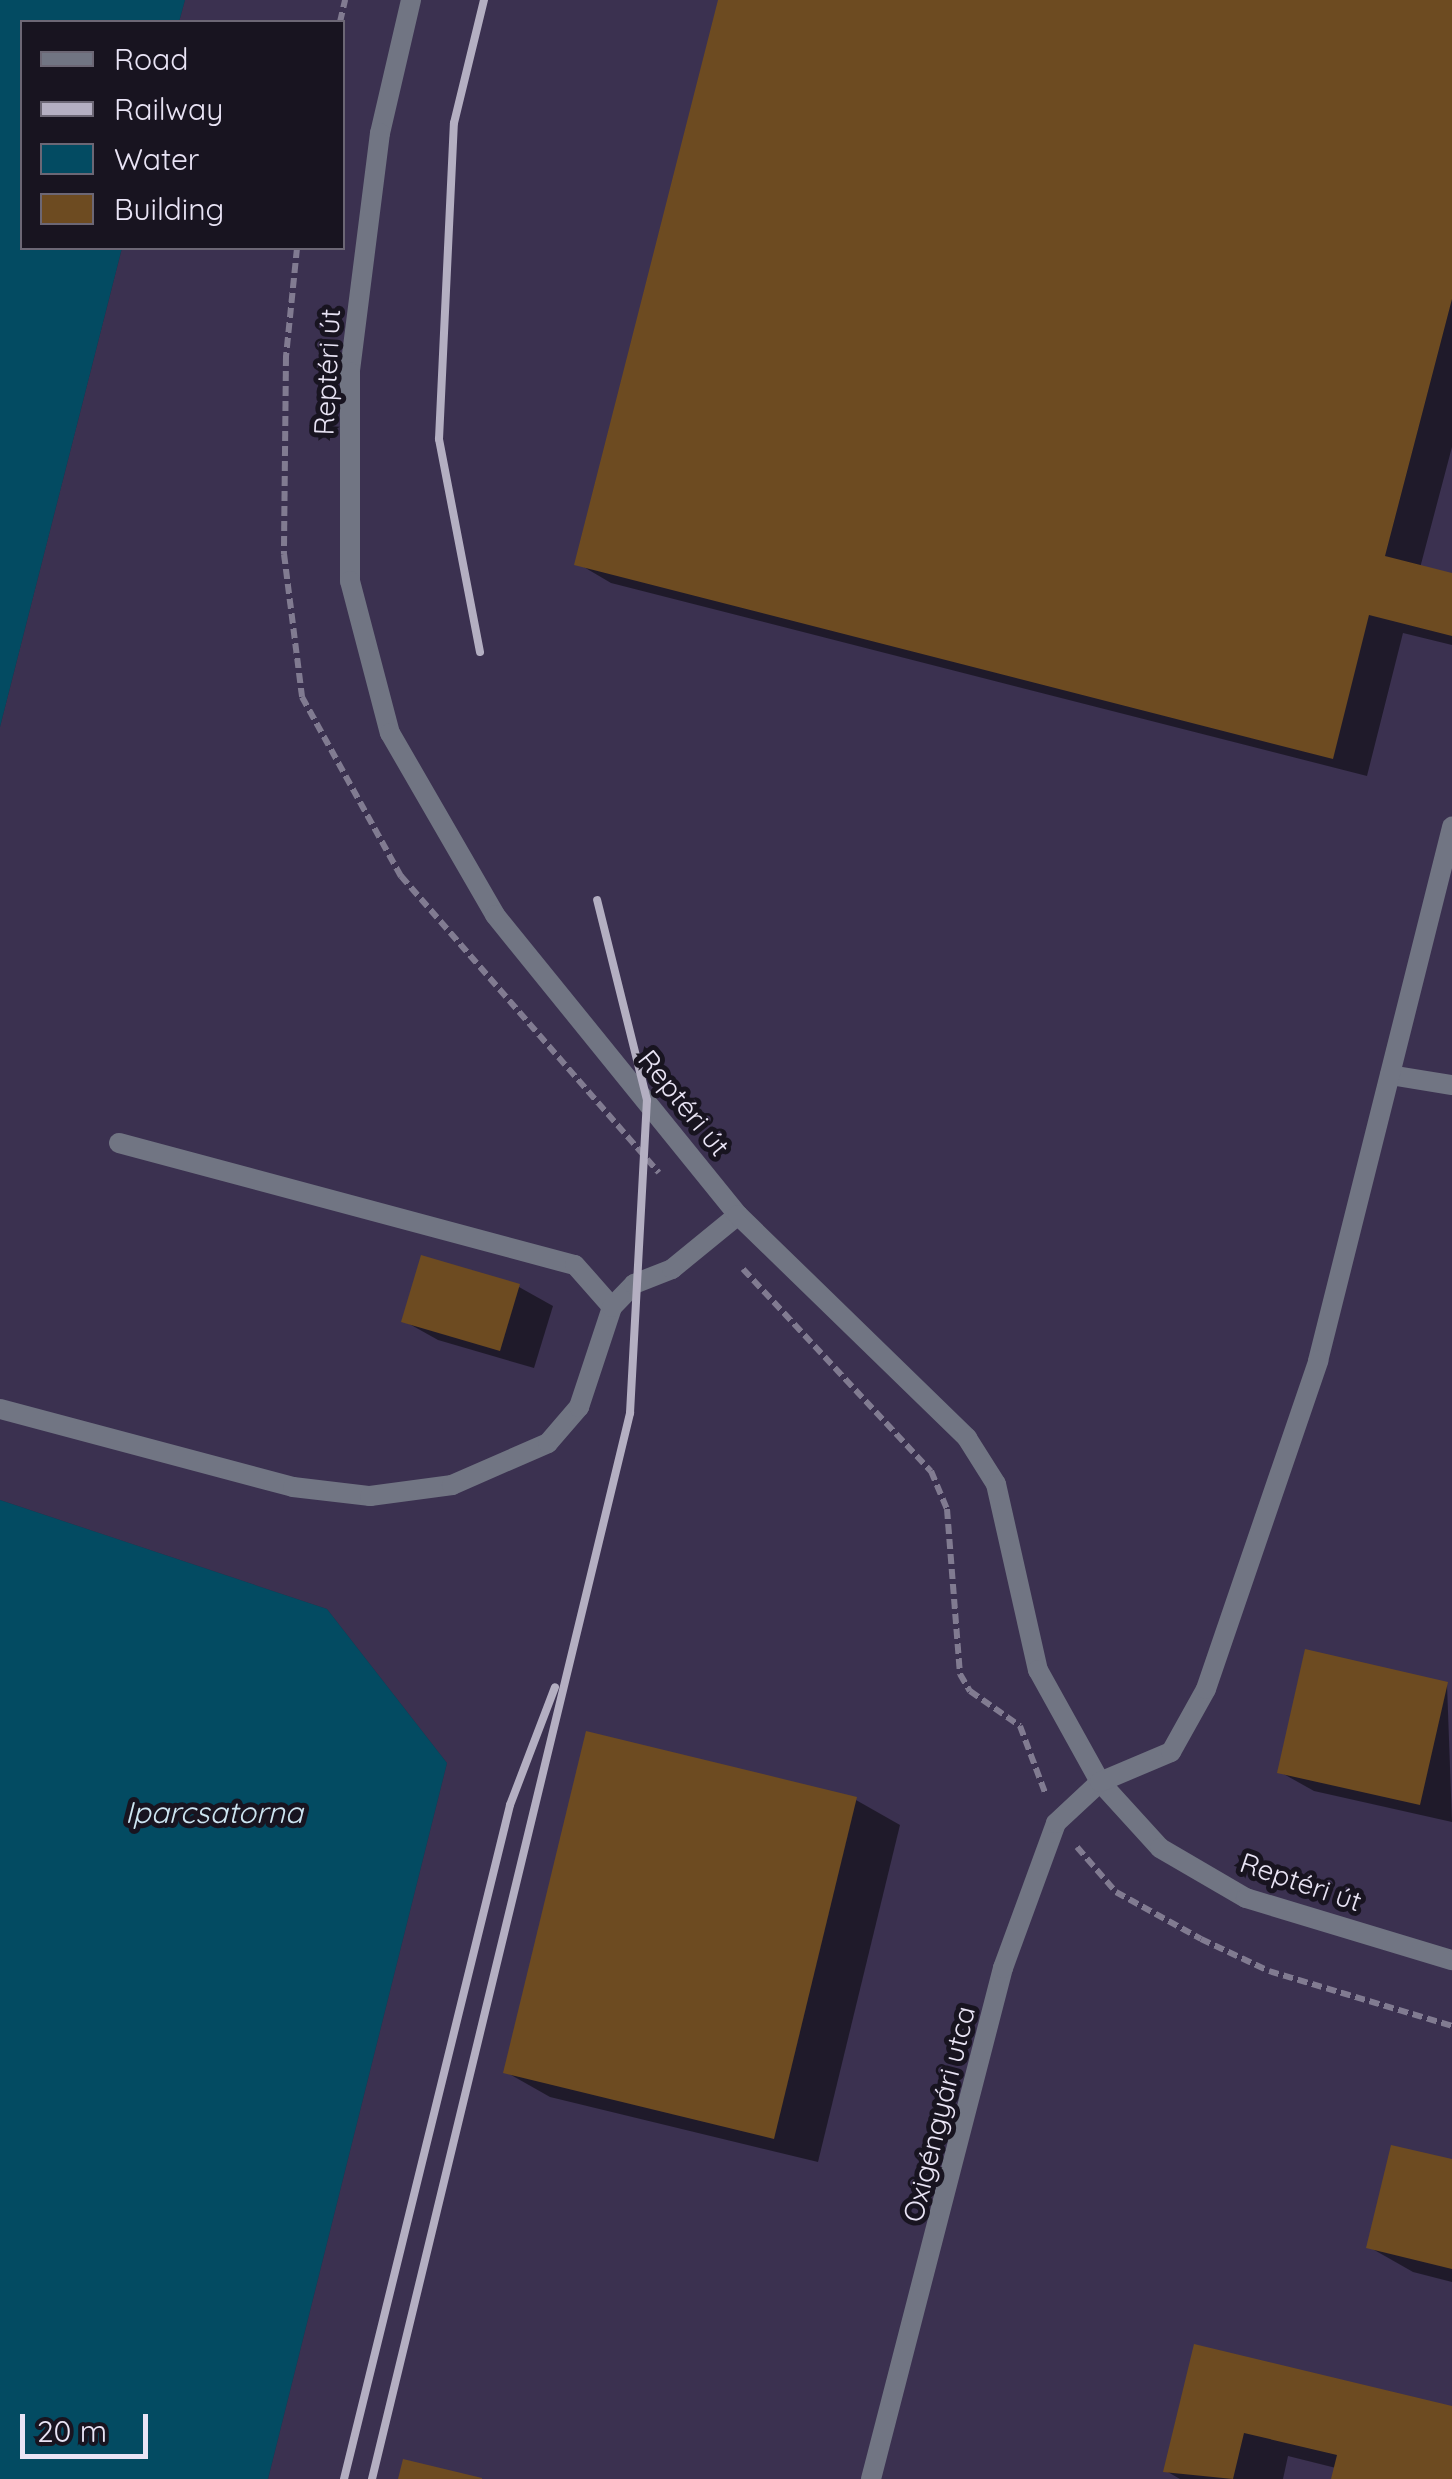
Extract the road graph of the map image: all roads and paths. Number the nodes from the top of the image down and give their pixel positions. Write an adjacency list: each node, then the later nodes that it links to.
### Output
1 (410, 0): 6 (street, Reptéri út)
2 (1452, 827): 3 (street, Oxigéngyári utca)
3 (1390, 1075): 4 (street); 9 (street, Oxigéngyári utca)
4 (1452, 1086)
5 (119, 1143): 7 (street)
6 (738, 1215): 7 (street); 9 (street, Reptéri út)
7 (612, 1306): 8 (street)
8 (0, 1409)
9 (1100, 1782): 10 (street, Reptéri út); 11 (street, Oxigéngyári utca)
10 (1452, 1960)
11 (871, 2479)

